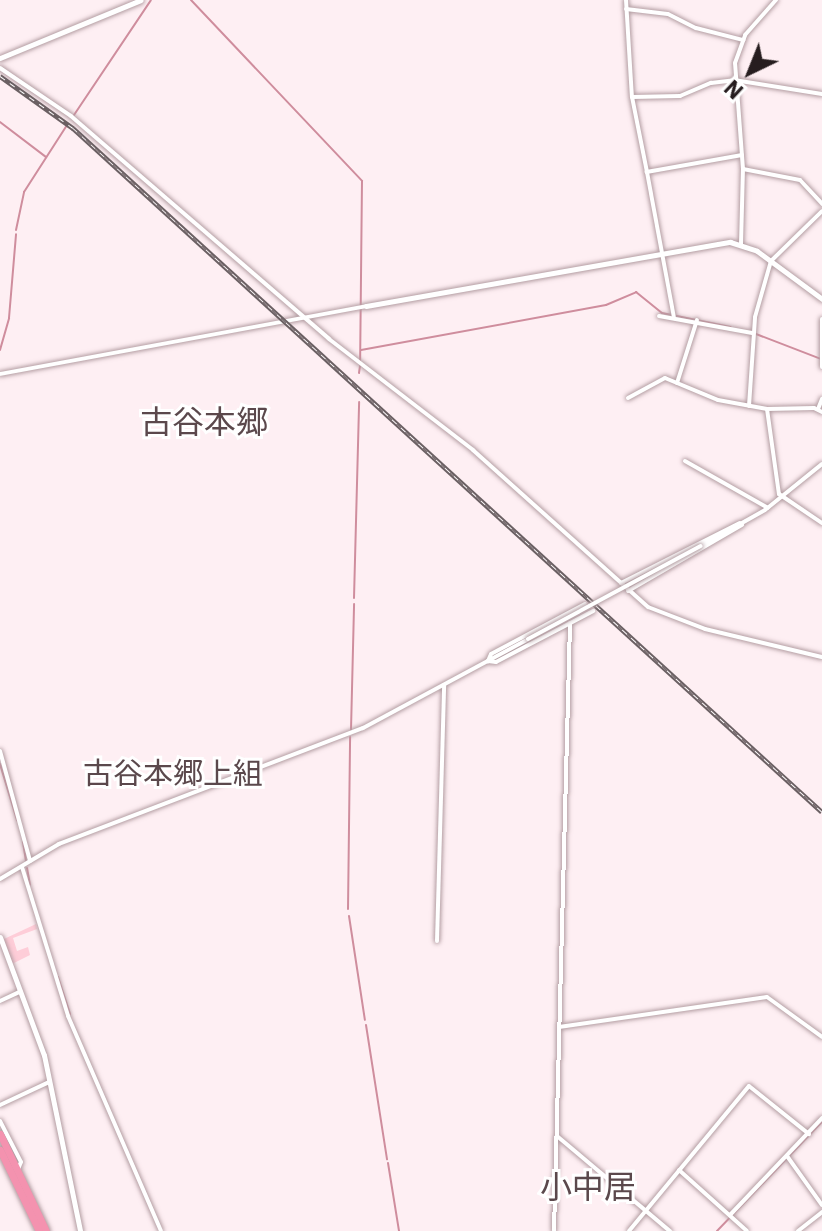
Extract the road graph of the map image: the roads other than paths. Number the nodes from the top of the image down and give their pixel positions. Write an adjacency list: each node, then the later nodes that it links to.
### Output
1 (141, 0): 6 (street)
2 (626, 0): 4 (street)
3 (776, 0): 5 (street)
4 (626, 9): 5 (street); 10 (street)
5 (743, 40): 8 (street)
6 (0, 58)
7 (0, 68): 23 (street)
8 (734, 80): 9 (street); 10 (street); 11 (street)
9 (822, 94)
10 (632, 97): 13 (street)
11 (742, 155): 12 (street); 13 (street)
12 (743, 169): 14 (street); 16 (street)
13 (647, 172): 17 (street)
14 (822, 204)
15 (822, 211): 18 (street)
16 (741, 244): 17 (street); 18 (street)
17 (663, 253): 20 (street); 22 (street)
18 (771, 261): 19 (street); 26 (street)
19 (822, 299)
20 (366, 306): 23 (street)
21 (659, 316): 22 (street)
22 (674, 317): 25 (street)
23 (305, 318): 28 (street); 41 (street)
24 (822, 319): 27 (street)
25 (697, 320): 26 (street); 29 (street)
26 (753, 333): 32 (street)
27 (822, 367)
28 (0, 374)
29 (677, 383): 30 (street); 32 (street)
30 (628, 398)
31 (822, 399): 34 (street)
32 (749, 406): 33 (street)
33 (767, 409): 34 (street); 37 (street)
34 (820, 410)
35 (685, 461): 38 (street)
36 (822, 464): 37 (street)
37 (781, 498): 38 (street); 40 (street)
38 (768, 508): 39 (street)
39 (743, 523): 41 (street); 42 (street); 47 (street, bridge)
40 (822, 523)
41 (620, 584): 42 (street)
42 (628, 591): 46 (street)
43 (585, 604): 47 (street)
44 (593, 611): 45 (street)
45 (570, 623): 47 (street); 58 (street)
46 (822, 657)
47 (488, 661): 48 (street)
48 (444, 685): 50 (street); 54 (street)
49 (0, 751): 50 (street)
50 (30, 861): 51 (street)
51 (22, 867): 52 (street); 78 (street)
52 (0, 879)
53 (0, 937): 55 (street)
54 (437, 941)
55 (3, 960): 56 (street)
56 (19, 992): 57 (street); 60 (street)
57 (0, 1001)
58 (559, 1027): 59 (street); 66 (street)
59 (822, 1037)
60 (49, 1082): 61 (street); 77 (street)
61 (0, 1105)
62 (822, 1118): 65 (street)
63 (0, 1121): 69 (street)
64 (0, 1134): 69 (highway)
65 (809, 1134): 68 (street); 70 (street)
66 (557, 1136): 72 (street); 79 (street)
67 (0, 1150): 75 (highway)
68 (787, 1156): 71 (street); 74 (street)
69 (18, 1169): 76 (highway)
70 (679, 1170): 72 (street); 74 (street)
71 (822, 1205)
72 (646, 1210): 80 (street); 81 (street)
73 (822, 1212): 83 (street)
74 (730, 1215): 82 (street)
75 (39, 1231)
76 (46, 1231)
77 (80, 1231)
78 (161, 1231)
79 (554, 1231)
80 (629, 1231)
81 (670, 1231)
82 (747, 1231)
83 (798, 1231)

